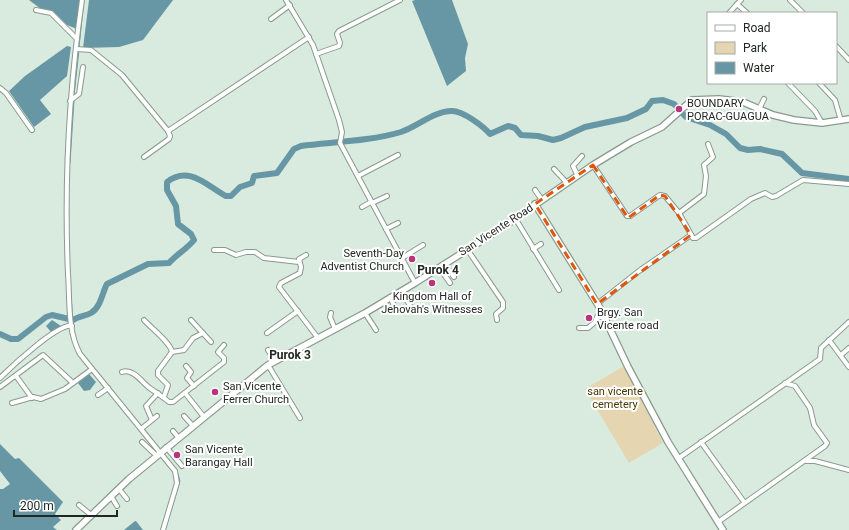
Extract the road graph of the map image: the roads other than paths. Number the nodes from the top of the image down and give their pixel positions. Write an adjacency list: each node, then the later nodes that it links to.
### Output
1 (82, 0): 14 (street)
2 (286, 0): 7 (street)
3 (400, 0): 17 (street)
4 (741, 0): 6 (street)
5 (790, 0): 11 (street)
6 (737, 4): 9 (street); 10 (street)
7 (290, 5): 12 (street); 13 (street)
8 (36, 10): 14 (street)
9 (731, 12)
10 (746, 12)
11 (802, 12)
12 (271, 19)
13 (309, 37): 17 (street); 30 (street)
14 (77, 39): 16 (street)
15 (837, 47): 18 (street)
16 (78, 50): 24 (street); 30 (street)
17 (316, 54): 37 (street)
18 (849, 60)
19 (83, 67): 24 (street)
20 (790, 84): 28 (street)
21 (820, 84): 27 (street)
22 (0, 88): 29 (street)
23 (764, 99): 25 (street)
24 (72, 100): 78 (street)
25 (759, 109): 28 (street); 35 (street, San Vicente Road)
26 (849, 119): 27 (street)
27 (841, 121): 28 (street)
28 (822, 123)
29 (32, 130)
30 (168, 132): 34 (street)
31 (708, 144): 47 (street)
32 (398, 154): 37 (street)
33 (582, 156): 38 (street)
34 (144, 157)
35 (593, 165): 38 (street, San Vicente Road); 47 (street)
36 (554, 169): 39 (street)
37 (358, 176): 44 (street)
38 (578, 176): 39 (street, San Vicente Road)
39 (567, 183): 43 (street, San Vicente Road)
40 (849, 184): 51 (street)
41 (535, 190): 43 (street)
42 (387, 196): 44 (street)
43 (542, 200): 45 (street, San Vicente Road)
44 (372, 202): 46 (street); 50 (street)
45 (535, 204): 48 (street, San Vicente Road); 68 (street)
46 (362, 207)
47 (679, 213): 51 (street)
48 (515, 218): 54 (street, San Vicente Road); 55 (street)
49 (398, 223): 50 (street)
50 (386, 229): 58 (street)
51 (691, 236): 68 (street)
52 (541, 244): 55 (street)
53 (423, 245): 58 (street)
54 (468, 249): 60 (street, San Vicente Road); 77 (street)
55 (534, 249): 65 (street)
56 (214, 250): 59 (street)
57 (306, 255): 59 (street)
58 (402, 258): 63 (street)
59 (299, 262): 69 (street)
60 (445, 264): 61 (street, San Vicente Road); 62 (street)
61 (439, 267): 63 (street, San Vicente Road); 64 (street)
62 (454, 278)
63 (415, 283): 66 (street, San Vicente Road)
64 (450, 283)
65 (559, 290)
66 (401, 291): 67 (street, San Vicente Road); 71 (street)
67 (390, 298): 70 (street); 73 (street, San Vicente Road)
68 (597, 304): 74 (street)
69 (298, 311): 84 (street); 85 (street)
70 (397, 312)
71 (414, 312)
72 (331, 313): 80 (street)
73 (365, 313): 80 (street, San Vicente Road); 82 (street)
74 (604, 317): 81 (street); 127 (street)
75 (144, 320): 92 (street)
76 (191, 320): 83 (street)
77 (497, 320)
78 (71, 322): 88 (street); 99 (street)
79 (849, 322): 86 (street)
80 (335, 328): 85 (street, San Vicente Road)
81 (579, 328)
82 (376, 330)
83 (203, 333): 87 (street); 92 (street)
84 (267, 333)
85 (318, 338): 95 (street, San Vicente Road)
86 (829, 340): 94 (street); 104 (street)
87 (211, 342)
88 (39, 345): 93 (street); 102 (street)
89 (224, 345): 105 (street)
90 (849, 348): 94 (street)
91 (268, 350): 95 (street)
92 (172, 352): 111 (street)
93 (43, 355): 101 (street); 103 (street)
94 (840, 355): 98 (street)
95 (275, 361): 96 (street, San Vicente Road)
96 (268, 365): 116 (street, San Vicente Road); 117 (street)
97 (186, 366): 105 (street)
98 (849, 367)
99 (92, 369): 103 (street); 107 (street)
100 (122, 372): 108 (street)
101 (16, 376): 106 (street); 112 (street)
102 (0, 378)
103 (73, 383): 112 (street)
104 (785, 383): 124 (street); 128 (street)
105 (194, 386): 109 (street)
106 (0, 387)
107 (108, 388): 110 (street); 120 (street)
108 (158, 393): 111 (street); 118 (street)
109 (185, 393): 111 (street); 116 (street)
110 (98, 395)
111 (164, 397)
112 (32, 398): 113 (street)
113 (12, 403)
114 (156, 416): 118 (street)
115 (184, 416): 119 (street)
116 (204, 417): 119 (street, San Vicente Road)
117 (300, 418)
118 (152, 420): 120 (street)
119 (192, 426): 122 (street, San Vicente Road)
120 (141, 429): 126 (street)
121 (174, 431): 122 (street)
122 (178, 437): 125 (street, San Vicente Road)
123 (142, 442): 126 (street)
124 (701, 442): 127 (street); 134 (street)
125 (166, 447): 126 (street, San Vicente Road); 129 (street)
126 (158, 454): 131 (street, San Vicente Road); 140 (street)
127 (679, 458): 138 (street)
128 (804, 461): 130 (street); 134 (street)
129 (182, 466)
130 (849, 470)
131 (119, 489): 132 (street, San Vicente Road); 133 (street)
132 (111, 496): 136 (street); 137 (street, San Vicente Road)
133 (128, 499)
134 (744, 502): 138 (street)
135 (79, 504): 137 (street)
136 (116, 506)
137 (91, 515): 139 (street, San Vicente Road)
138 (718, 522): 141 (street)
139 (76, 530)
140 (163, 530)
141 (722, 530)

